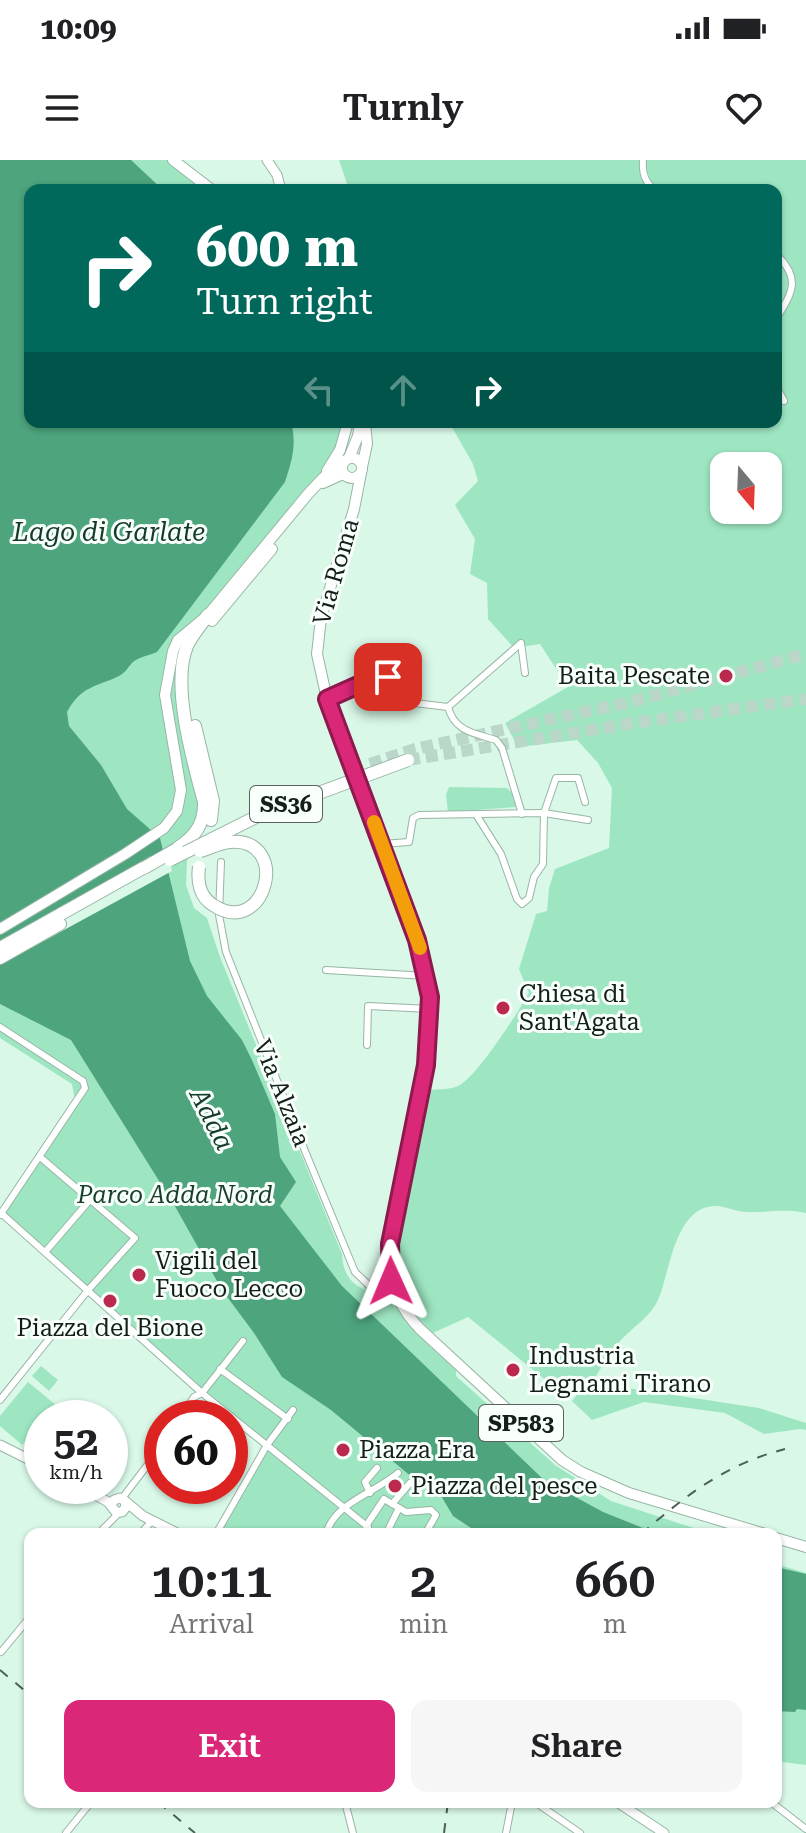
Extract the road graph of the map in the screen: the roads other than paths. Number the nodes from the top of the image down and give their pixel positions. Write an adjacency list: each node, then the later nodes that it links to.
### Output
1 (173, 160): 4 (main road)
2 (267, 160): 5 (main road)
3 (643, 160): 6 (street)
4 (204, 184)
5 (279, 184)
6 (649, 184)
7 (782, 261): 8 (street)
8 (782, 310)
9 (782, 397): 10 (street)
10 (784, 401)
11 (346, 428): 17 (main road)
12 (361, 428): 14 (main road)
13 (364, 428): 15 (main road, Via Roma)
14 (346, 460): 15 (main road); 16 (main road); 17 (main road)
15 (361, 470): 16 (main road); 18 (main road, Via Roma)
16 (345, 476): 18 (main road); 19 (main road)
17 (323, 478): 19 (main road)
18 (356, 499): 21 (main road, Via Roma / SP583)
19 (210, 618): 29 (highway); 35 (highway, bridge); 36 (main road)
20 (525, 673): 22 (street)
21 (327, 699): 22 (street); 31 (main road, Via Roma / SP583)
22 (448, 707): 27 (street)
23 (408, 760): 32 (highway, SS36, bridge)
24 (370, 764): 35 (highway, SS36, bridge)
25 (585, 802): 26 (street)
26 (544, 813): 27 (street); 28 (street); 30 (street)
27 (522, 814): 28 (street)
28 (477, 816): 31 (street)
29 (211, 820)
30 (588, 820)
31 (382, 844): 40 (main road, Via Roma / SP583)
32 (170, 860): 33 (highway, bridge); 38 (highway, SS36)
33 (200, 862)
34 (221, 862): 49 (street, Via Alzaia)
35 (144, 868): 37 (highway, SS36)
36 (0, 929)
37 (0, 948)
38 (0, 958)
39 (326, 970): 40 (street)
40 (427, 976): 41 (main road, Via Roma / SP583)
41 (430, 1009): 43 (street); 49 (main road, Via Roma / SP583)
42 (0, 1027): 44 (street)
43 (367, 1045)
44 (40, 1157): 45 (street); 46 (street)
45 (89, 1201): 47 (street); 48 (street)
46 (1, 1214): 47 (street)
47 (46, 1251): 48 (street)
48 (89, 1289): 52 (street); 53 (street)
49 (396, 1294): 82 (main road, Via Roma / SP583)
50 (243, 1341): 51 (street)
51 (220, 1369): 52 (street); 56 (street)
52 (202, 1393): 54 (street); 58 (street)
53 (0, 1400)
54 (192, 1400)
55 (293, 1410): 56 (street)
56 (288, 1419): 58 (street)
57 (0, 1445): 59 (main road)
58 (267, 1445): 70 (street); 77 (street)
59 (24, 1457)
60 (377, 1468): 66 (street)
61 (144, 1470): 69 (street)
62 (398, 1473): 63 (street)
63 (389, 1481): 65 (street); 66 (street)
64 (410, 1483): 65 (street)
65 (400, 1491): 68 (street)
66 (370, 1493): 70 (street)
67 (114, 1504): 69 (main road)
68 (392, 1504): 71 (street); 73 (street)
69 (118, 1506): 72 (main road); 74 (street)
70 (342, 1508): 73 (street); 78 (street)
71 (399, 1508): 80 (street); 81 (street)
72 (148, 1518): 75 (street); 76 (main road)
73 (366, 1526): 79 (street)
74 (103, 1528)
75 (143, 1528)
76 (167, 1528)
77 (219, 1528)
78 (329, 1528)
79 (368, 1528)
80 (389, 1528)
81 (428, 1528)
82 (745, 1528)
83 (782, 1540): 84 (main road)
84 (806, 1547)
85 (24, 1624): 86 (street)
86 (1, 1652)
87 (86, 1808): 94 (street)
88 (347, 1808): 95 (street)
89 (511, 1808): 96 (street)
90 (544, 1808): 97 (street)
91 (626, 1808): 98 (main road)
92 (779, 1808): 93 (street)
93 (806, 1829)
94 (66, 1833)
95 (353, 1833)
96 (506, 1833)
97 (580, 1833)
98 (664, 1833)

